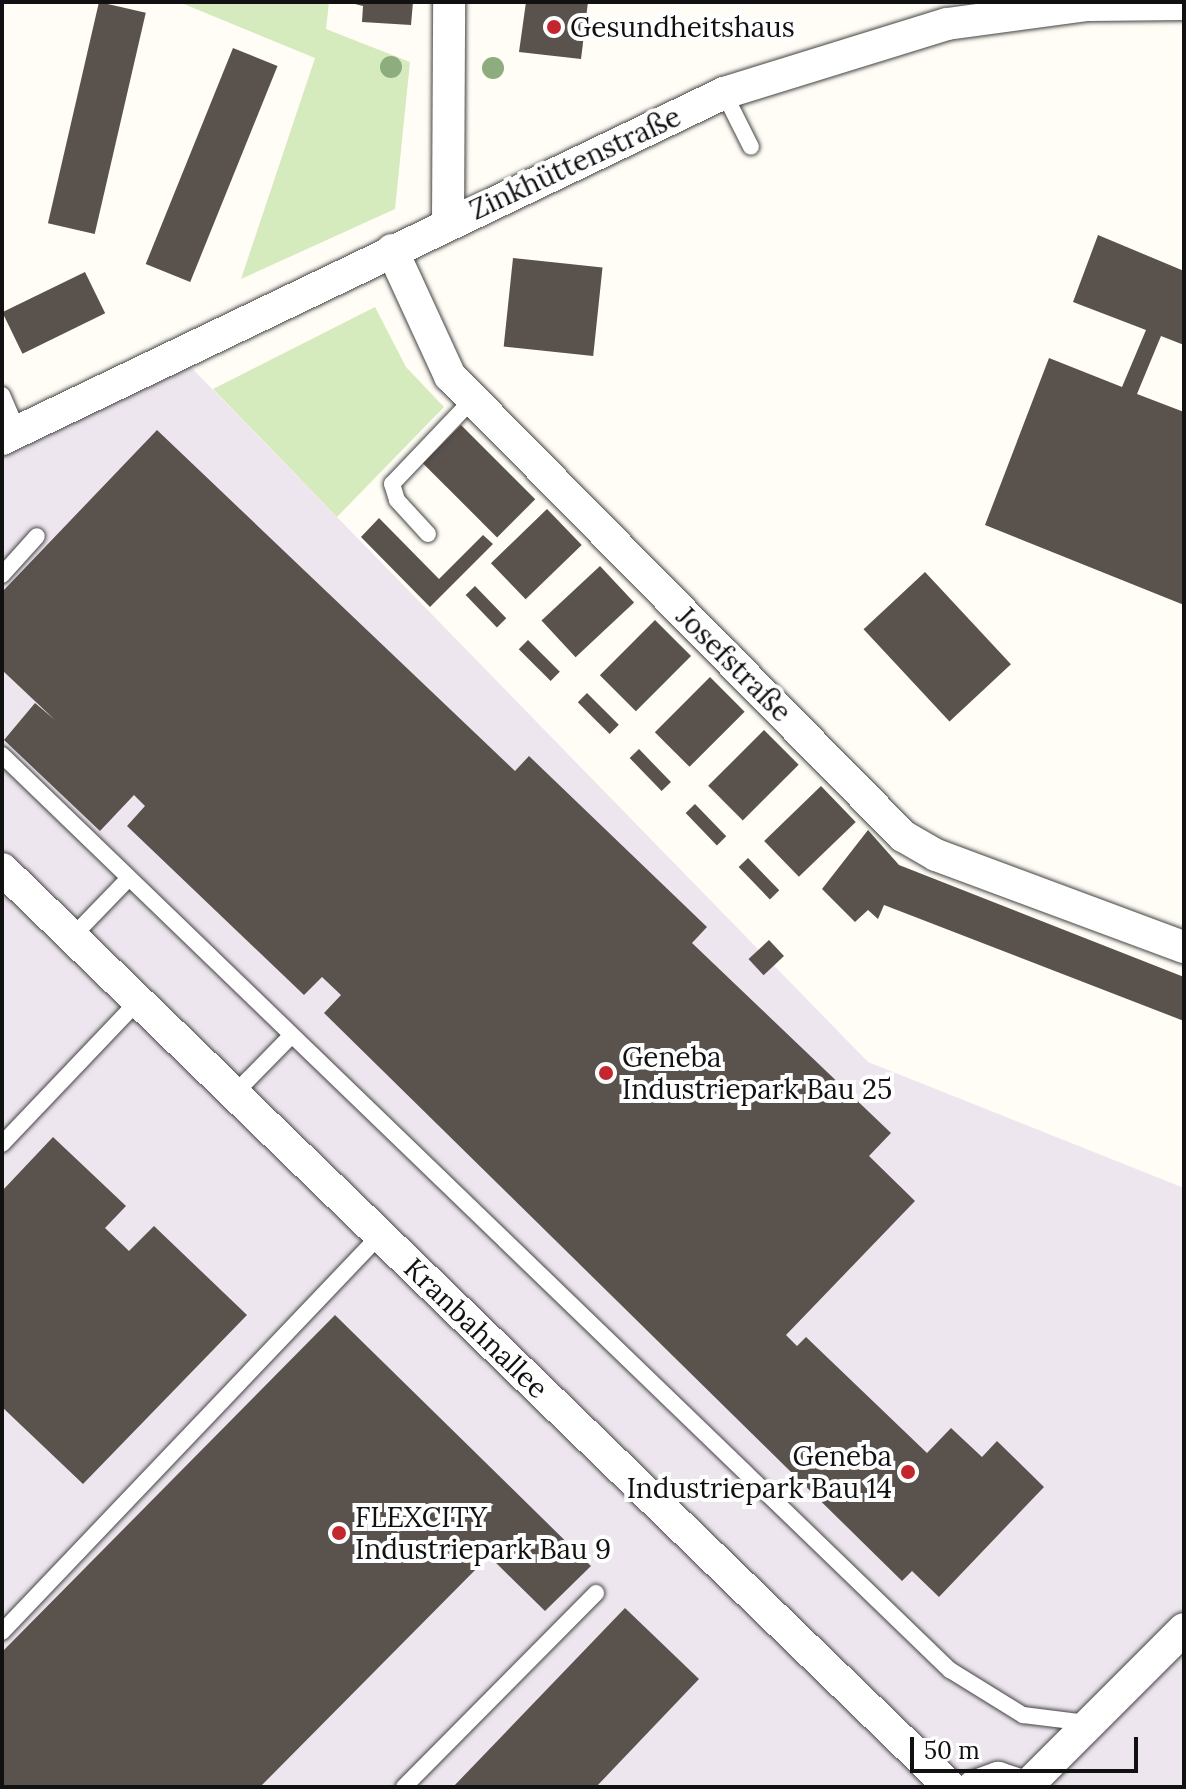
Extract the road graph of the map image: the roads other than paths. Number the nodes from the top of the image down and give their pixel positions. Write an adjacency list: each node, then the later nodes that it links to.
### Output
1 (449, 2): 5 (street)
2 (1184, 4): 3 (street, Zinkhüttenstraße)
3 (724, 93): 4 (lane); 5 (street, Zinkhüttenstraße)
4 (751, 147)
5 (446, 208): 6 (street, Zinkhüttenstraße)
6 (392, 250): 8 (street, Josefstraße); 9 (street, Zinkhüttenstraße)
7 (2, 395): 9 (lane)
8 (473, 399): 10 (lane); 17 (street, Josefstraße)
9 (10, 435)
10 (428, 534)
11 (37, 536): 12 (lane)
12 (2, 575)
13 (2, 755): 15 (lane)
14 (2, 869): 16 (street, Kranbahnallee)
15 (128, 879): 16 (lane); 19 (lane)
16 (72, 937): 18 (street, Kranbahnallee)
17 (1184, 947)
18 (138, 1001): 20 (street, Kranbahnallee); 21 (lane)
19 (291, 1036): 20 (lane); 26 (lane)
20 (234, 1094): 22 (street, Kranbahnallee)
21 (2, 1144)
22 (380, 1235): 25 (lane); 28 (street, Kranbahnallee)
23 (596, 1593): 27 (lane)
24 (1184, 1629): 26 (street)
25 (2, 1632)
26 (1089, 1723): 30 (street)
27 (404, 1787)
28 (950, 1787)
29 (973, 1787): 30 (street)
30 (1026, 1787)

